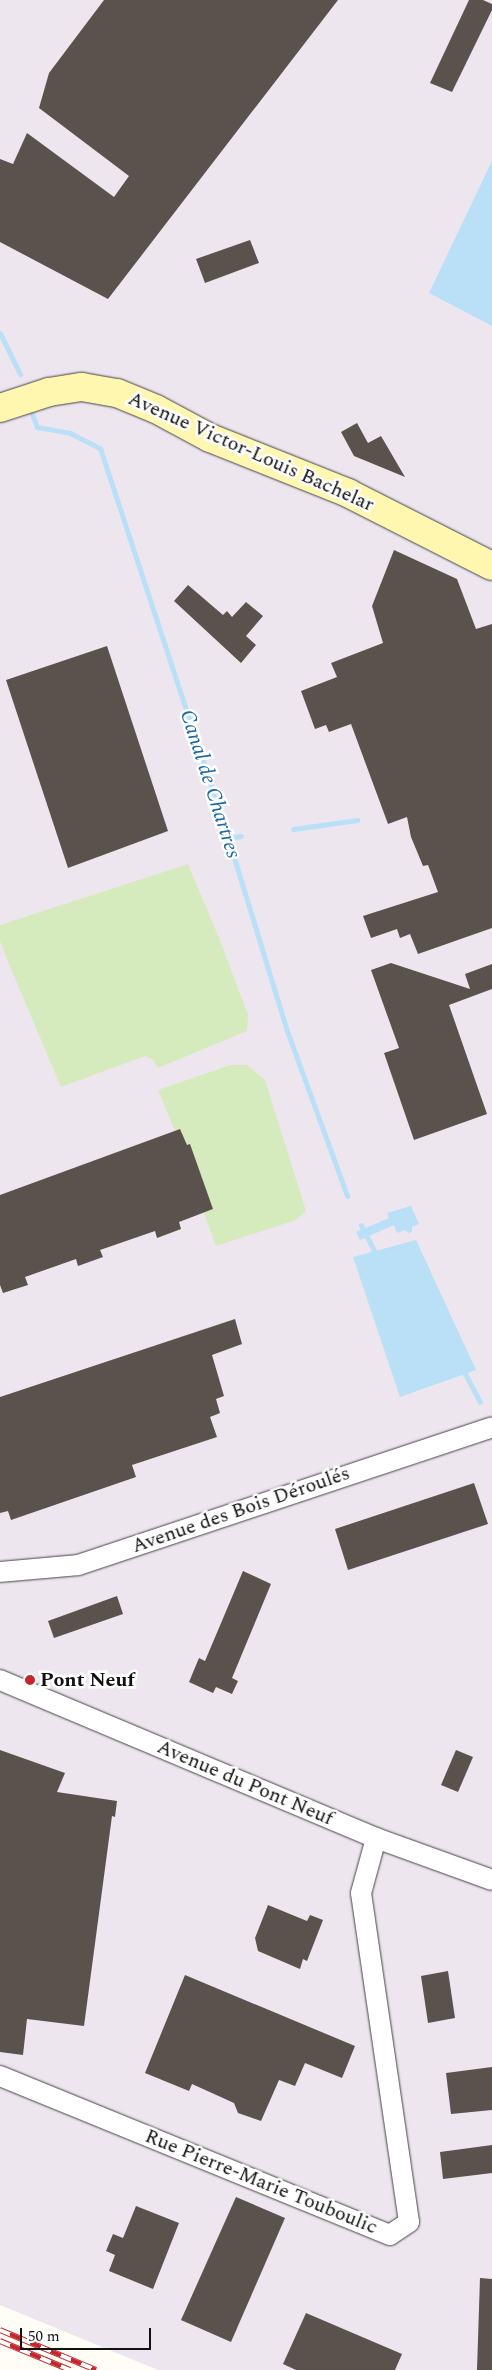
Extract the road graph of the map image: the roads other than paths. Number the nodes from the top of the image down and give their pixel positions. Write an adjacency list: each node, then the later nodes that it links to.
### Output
1 (6, 406): 2 (main road, Avenue Victor-Louis Bachelar)
2 (492, 566)
3 (485, 1429): 4 (street, Avenue des Bois Déroulés)
4 (0, 1572)
5 (0, 1680): 6 (street, Avenue du Pont Neuf)
6 (376, 1838): 7 (street, Avenue du Pont Neuf); 8 (street, Rue Pierre-Marie Touboulic)
7 (492, 1880)
8 (0, 2076)

